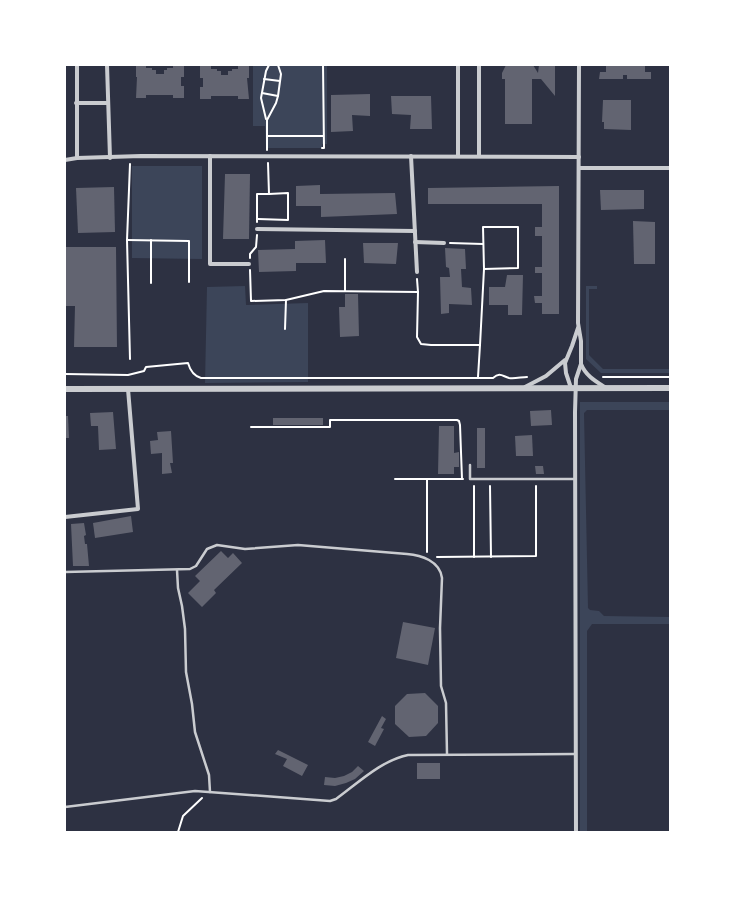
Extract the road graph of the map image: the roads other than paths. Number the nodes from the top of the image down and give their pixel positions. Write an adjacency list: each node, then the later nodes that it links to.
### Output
1 (77, 65): 6 (street)
2 (107, 65): 7 (street)
3 (458, 65): 10 (street)
4 (479, 65): 11 (street)
5 (579, 65): 12 (street)
6 (76, 103): 7 (street); 13 (street)
7 (108, 103): 14 (street)
8 (210, 156): 9 (street); 14 (street); 22 (street)
9 (411, 156): 10 (street); 19 (street)
10 (458, 156): 11 (street)
11 (479, 156): 12 (street)
12 (579, 157): 16 (street)
13 (77, 158): 14 (street); 15 (street)
14 (110, 158)
15 (65, 160)
16 (579, 168): 17 (street); 24 (street)
17 (670, 168)
18 (257, 229): 19 (street)
19 (415, 231): 20 (street)
20 (415, 242): 21 (street); 23 (street)
21 (444, 243)
22 (249, 264)
23 (417, 272)
24 (578, 324): 25 (street); 26 (street)
25 (566, 360): 27 (street); 28 (street)
26 (581, 364): 28 (street); 29 (street)
27 (519, 388): 28 (street); 32 (street)
28 (573, 388): 29 (street); 34 (street)
29 (607, 388): 30 (street)
30 (670, 388)
31 (65, 389): 32 (street)
32 (128, 389): 35 (street)
33 (470, 465): 34 (lane)
34 (575, 479): 39 (street)
35 (65, 517)
36 (177, 570): 37 (lane); 38 (lane); 40 (lane)
37 (65, 572)
38 (447, 754): 39 (lane); 40 (lane)
39 (576, 754): 42 (street)
40 (210, 792): 41 (lane)
41 (65, 807)
42 (576, 832)

